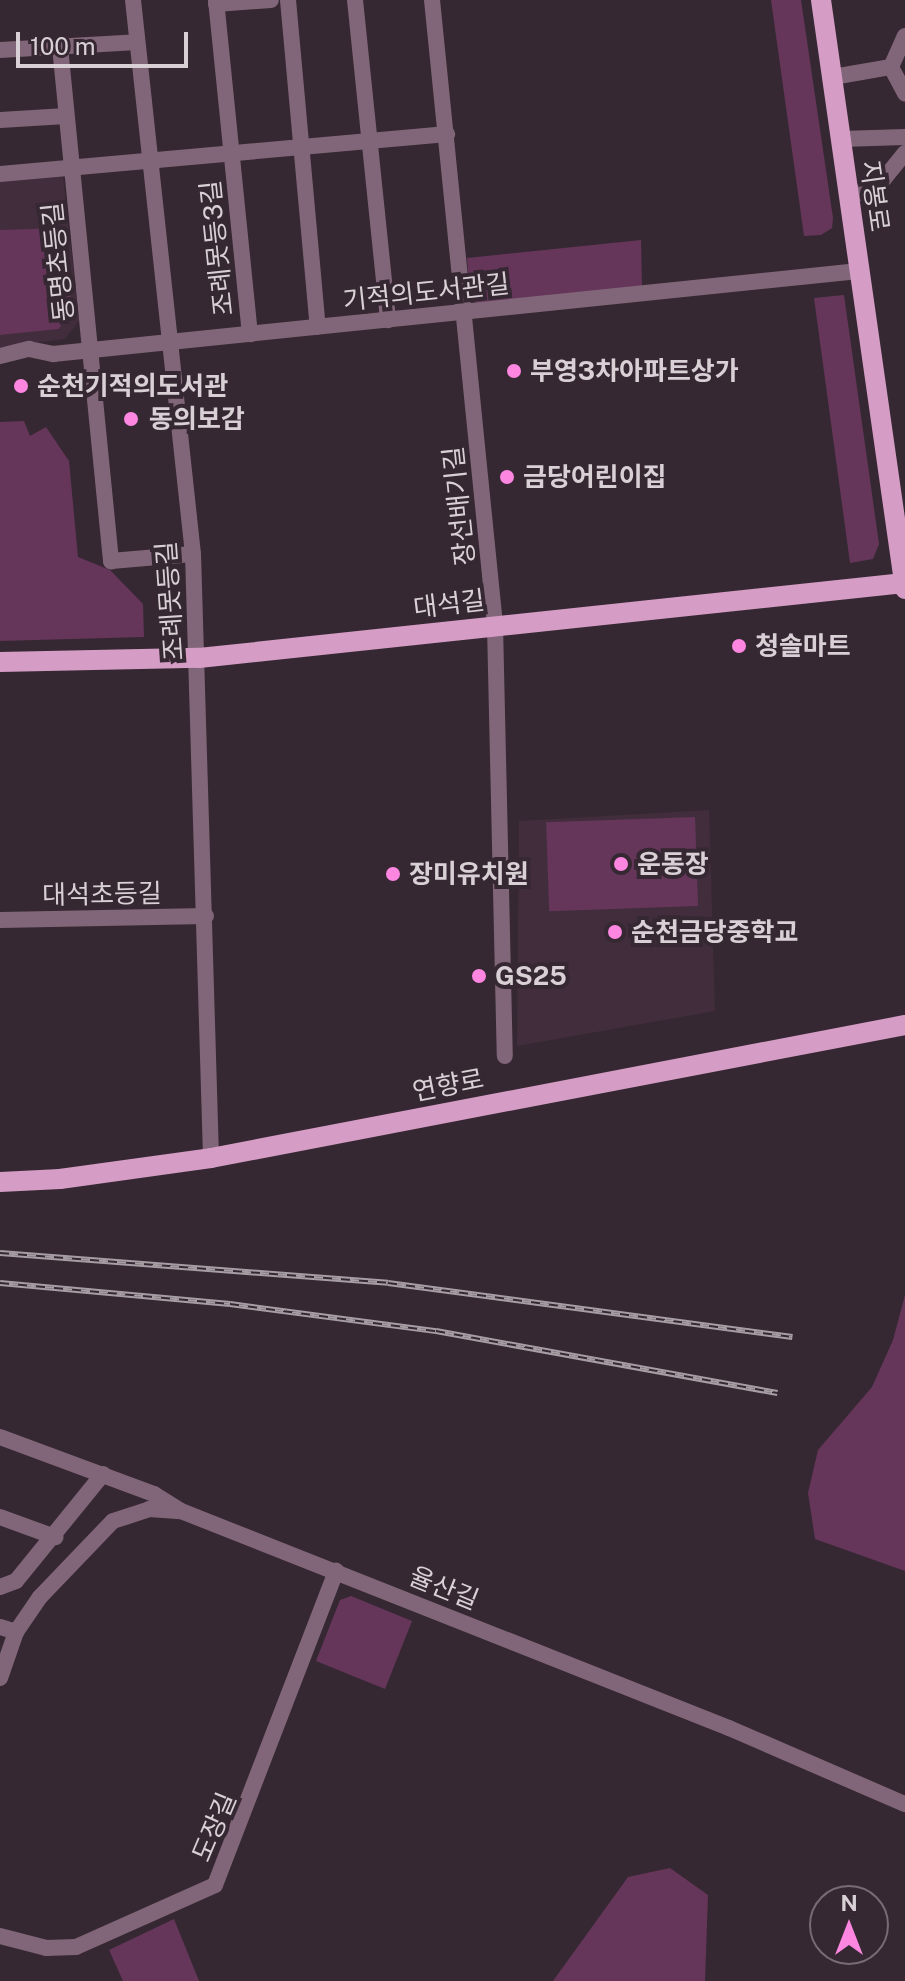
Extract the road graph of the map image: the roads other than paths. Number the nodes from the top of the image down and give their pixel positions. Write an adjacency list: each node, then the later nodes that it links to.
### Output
1 (133, 0): 9 (street, 조례못등길)
2 (271, 0): 7 (street)
3 (288, 0): 21 (street)
4 (355, 0): 20 (street)
5 (432, 0): 17 (street, 장선배기길)
6 (821, 0): 13 (main road, 지봉로)
7 (216, 2): 23 (street, 조례못등3길)
8 (905, 36): 12 (street)
9 (137, 42): 10 (street); 24 (street, 조례못등길)
10 (60, 47): 11 (street); 15 (street, 동명초등길)
11 (0, 50)
12 (891, 67): 13 (street); 14 (street)
13 (833, 77): 19 (main road, 지봉로)
14 (905, 93)
15 (66, 116): 16 (street); 25 (street, 동명초등길)
16 (0, 120)
17 (447, 134): 20 (street, 조례못등3길); 29 (street, 장선배기길)
18 (905, 137): 19 (street)
19 (841, 139): 27 (main road, 지봉로)
20 (370, 142): 21 (street, 조례못등3길); 30 (street)
21 (302, 149): 23 (street, 조례못등3길); 31 (street)
22 (905, 153): 27 (street)
23 (232, 156): 24 (street, 조례못등3길); 32 (street, 조례못등3길)
24 (148, 164): 25 (street, 동명초등길); 33 (street, 조례못등길)
25 (72, 170): 26 (street, 동명초등길); 34 (street, 동명초등길)
26 (0, 174)
27 (850, 198): 28 (main road, 지봉로)
28 (859, 271): 29 (street, 기적의도서관길); 37 (main road, 지봉로)
29 (464, 311): 30 (street, 기적의도서관길); 38 (street, 장선배기길)
30 (388, 320): 31 (street, 기적의도서관길)
31 (318, 327): 32 (street, 기적의도서관길)
32 (250, 334): 33 (street, 기적의도서관길)
33 (168, 342): 34 (street, 기적의도서관길); 36 (street, 조례못등길)
34 (92, 350): 35 (street, 기적의도서관길); 36 (street, 동명초등길)
35 (0, 356)
36 (193, 554): 39 (street, 조례못등길)
37 (905, 585): 38 (main road, 대석길)
38 (495, 625): 39 (main road, 대석길); 46 (street, 장선배기길)
39 (199, 658): 40 (main road, 대석길); 41 (street, 조례못등길)
40 (0, 662)
41 (206, 916): 42 (street, 대석초등길); 47 (street, 조례못등길)
42 (0, 920)
43 (905, 1016): 45 (main road)
44 (905, 1025): 45 (main road, 연향로)
45 (879, 1030): 47 (main road, 연향로)
46 (505, 1056)
47 (211, 1158): 48 (main road, 연향로)
48 (0, 1182)
49 (0, 1437): 50 (street)
50 (103, 1474): 51 (street); 53 (street)
51 (181, 1511): 54 (street, 율산길); 56 (street, 율산길)
52 (0, 1517): 53 (street)
53 (55, 1537): 55 (street)
54 (336, 1571): 58 (street, 율산길); 59 (street, 도장길)
55 (0, 1587)
56 (8, 1629): 57 (street, 율산길)
57 (0, 1678)
58 (905, 1804)
59 (0, 1936)

